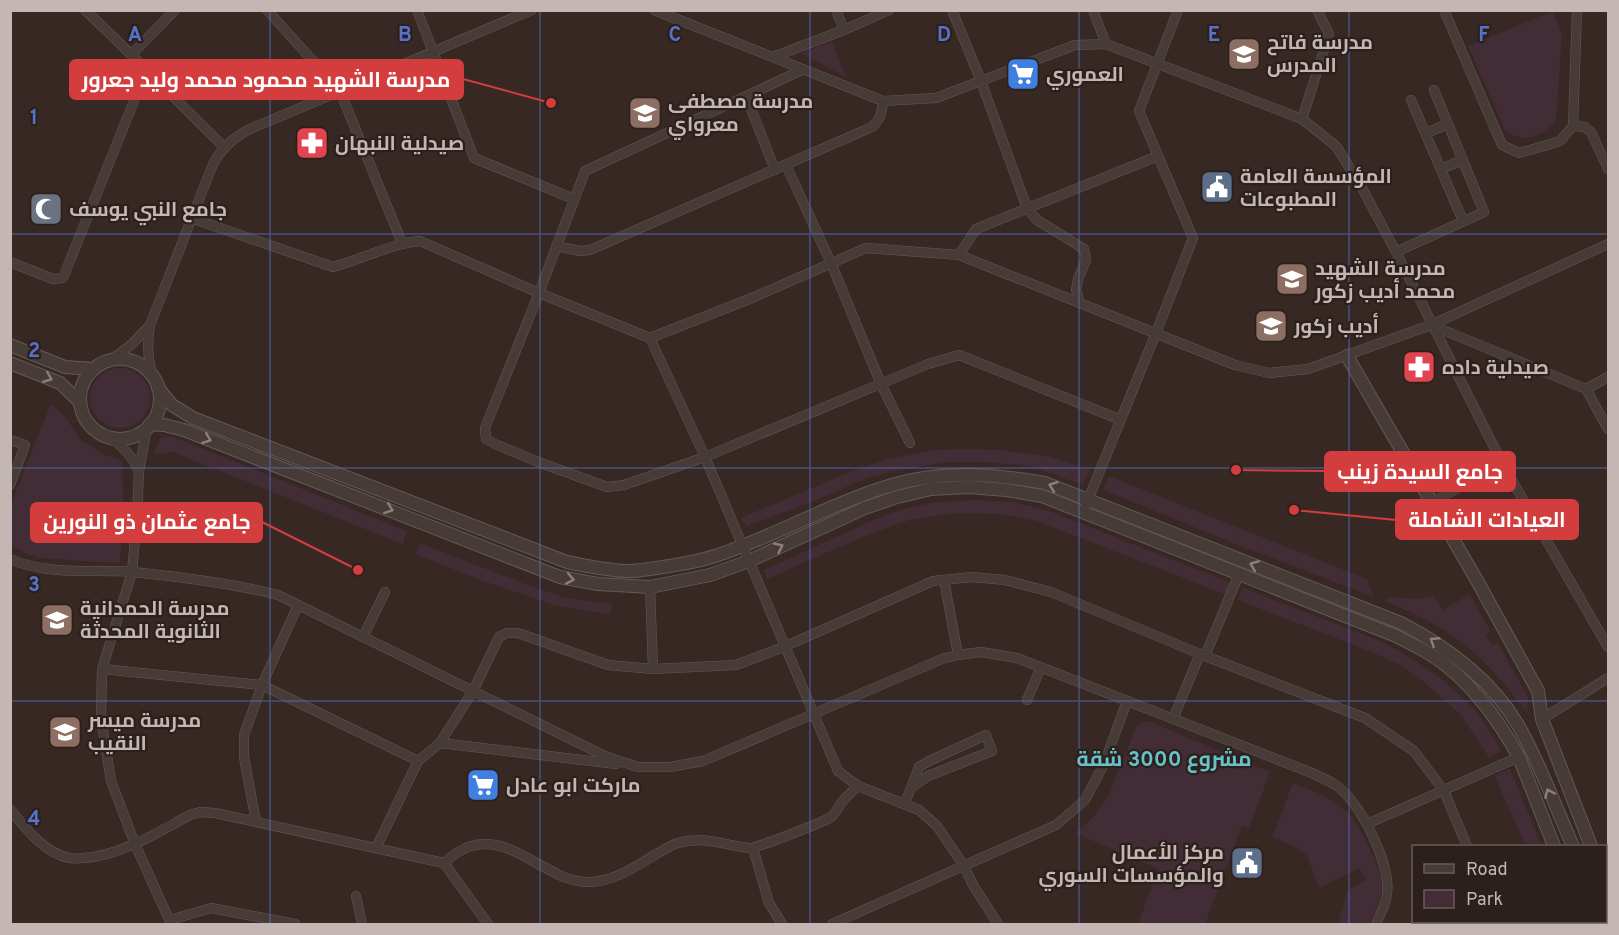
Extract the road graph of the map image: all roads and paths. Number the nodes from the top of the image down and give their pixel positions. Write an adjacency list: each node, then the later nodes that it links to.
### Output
1 (85, 10): 19 (street)
2 (175, 10): 19 (street)
3 (267, 10): 26 (street)
4 (417, 10): 18 (street)
5 (532, 10): 15 (street)
6 (654, 10): 20 (street)
7 (836, 10): 16 (street)
8 (889, 10): 16 (street)
9 (952, 10): 24 (street)
10 (1093, 10): 17 (street)
11 (1178, 10): 21 (street)
12 (1317, 10): 30 (street)
13 (1444, 10): 32 (street)
14 (1577, 10): 32 (street)
15 (509, 15): 18 (street)
16 (844, 30): 20 (street)
17 (1106, 44): 21 (street); 24 (street)
18 (434, 52): 26 (street); 41 (street)
19 (132, 54): 23 (street)
20 (773, 57): 22 (street)
21 (1157, 64): 30 (street); 35 (street)
22 (802, 70): 27 (street); 29 (street)
23 (146, 71): 34 (street); 50 (street)
24 (981, 81): 29 (street); 42 (street)
25 (1434, 90): 31 (street)
26 (340, 91): 34 (street); 45 (street)
27 (746, 96): 40 (street); 41 (street)
28 (1411, 100): 33 (street)
29 (883, 101): 37 (street)
30 (1302, 119): 48 (street)
31 (1448, 124): 33 (street); 36 (street)
32 (1573, 126): 39 (street)
33 (1426, 133): 38 (street)
34 (224, 147): 43 (street)
35 (1158, 156): 42 (street); 56 (street)
36 (1463, 160): 38 (street); 44 (street)
37 (786, 165): 40 (street); 51 (street)
38 (1441, 169): 44 (street)
39 (1608, 169)
40 (775, 170): 47 (street)
41 (574, 199): 47 (street)
42 (1027, 208): 49 (street); 53 (street)
43 (191, 218): 45 (street); 54 (street)
44 (1463, 221): 48 (street)
45 (402, 243): 52 (street)
46 (1608, 244): 55 (street)
47 (556, 246): 52 (street)
48 (1396, 252): 55 (street)
49 (959, 255): 51 (street); 53 (street)
50 (10, 262)
51 (831, 263): 57 (street); 65 (street)
52 (539, 293): 57 (street); 74 (street)
53 (1080, 303): 56 (street)
54 (150, 325): 60 (street); 64 (street)
55 (1431, 325): 59 (street); 66 (street); 75 (street)
56 (1156, 333): 59 (street); 68 (street)
57 (650, 338): 74 (street)
58 (10, 345): 62 (street)
59 (1347, 356): 79 (street)
60 (112, 359): 62 (street); 64 (street)
61 (10, 363): 67 (street, one-way to 67)
62 (93, 369): 67 (street)
63 (1608, 377): 66 (street)
64 (156, 382): 70 (street); 81 (street)
65 (881, 384): 68 (street); 73 (street); 74 (street)
66 (1586, 389): 69 (street)
67 (80, 402): 71 (street)
68 (1121, 420): 78 (street)
69 (1607, 424)
70 (149, 425): 71 (street); 76 (street); 82 (street, one-way to 82)
71 (108, 436): 76 (street)
72 (10, 440): 77 (street)
73 (910, 443)
74 (705, 457): 83 (street)
75 (1502, 463): 79 (street); 98 (street)
76 (138, 471): 86 (street)
77 (10, 485)
78 (1089, 499): 80 (street); 83 (street, one-way to 83); 88 (street, one-way to 78)
79 (1433, 502): 110 (street)
80 (1082, 512): 85 (street, one-way to 80); 87 (street)
81 (484, 530): 82 (street); 83 (street)
82 (478, 544): 90 (street, one-way to 90)
83 (743, 546): 85 (street)
84 (10, 559): 86 (street)
85 (748, 561): 90 (street); 97 (street)
86 (132, 572): 93 (street); 102 (street)
87 (1239, 574): 91 (street); 100 (street)
88 (1278, 574): 91 (street); 94 (street)
89 (944, 580): 97 (street); 99 (street); 100 (street)
90 (650, 587): 103 (street)
91 (1274, 588): 95 (street)
92 (385, 592): 96 (street)
93 (298, 605): 96 (street); 105 (street)
94 (1361, 607): 95 (street); 126 (street, one-way to 94)
95 (1357, 620): 113 (street)
96 (363, 637): 106 (street)
97 (786, 646): 103 (street); 109 (street)
98 (1608, 647)
99 (958, 655): 101 (street); 109 (street)
100 (1203, 655): 111 (street); 118 (street)
101 (1041, 667): 107 (street); 108 (street)
102 (102, 669): 105 (street); 123 (street)
103 (653, 669): 106 (street)
104 (1608, 678): 110 (street)
105 (262, 685): 114 (street); 121 (street)
106 (473, 691): 112 (street); 115 (street)
107 (1027, 700)
108 (1127, 701): 111 (street); 131 (street)
109 (814, 714): 115 (street); 116 (street)
110 (1542, 718): 127 (street)
111 (1173, 719): 122 (street)
112 (440, 743): 114 (street); 115 (street)
113 (1519, 757): 118 (street); 125 (street)
114 (418, 761): 128 (street)
115 (638, 767)
116 (858, 786): 119 (street); 129 (street)
117 (911, 788): 117 (street); 119 (street)
118 (1444, 791): 122 (street); 124 (street)
119 (905, 803): 131 (street)
120 (10, 809): 123 (street)
121 (256, 822): 123 (street); 128 (street)
122 (1367, 824): 140 (street)
123 (135, 844): 133 (street)
124 (1467, 845)
125 (1554, 845)
126 (1573, 845)
127 (1591, 845)
128 (376, 848): 130 (street)
129 (753, 848): 130 (street); 137 (street)
130 (444, 863): 136 (street)
131 (964, 866): 138 (street); 139 (street)
132 (356, 896): 135 (street)
133 (171, 922): 134 (street)
134 (295, 924)
135 (362, 924)
136 (488, 924)
137 (782, 924)
138 (832, 924)
139 (998, 924)
140 (1376, 924)

